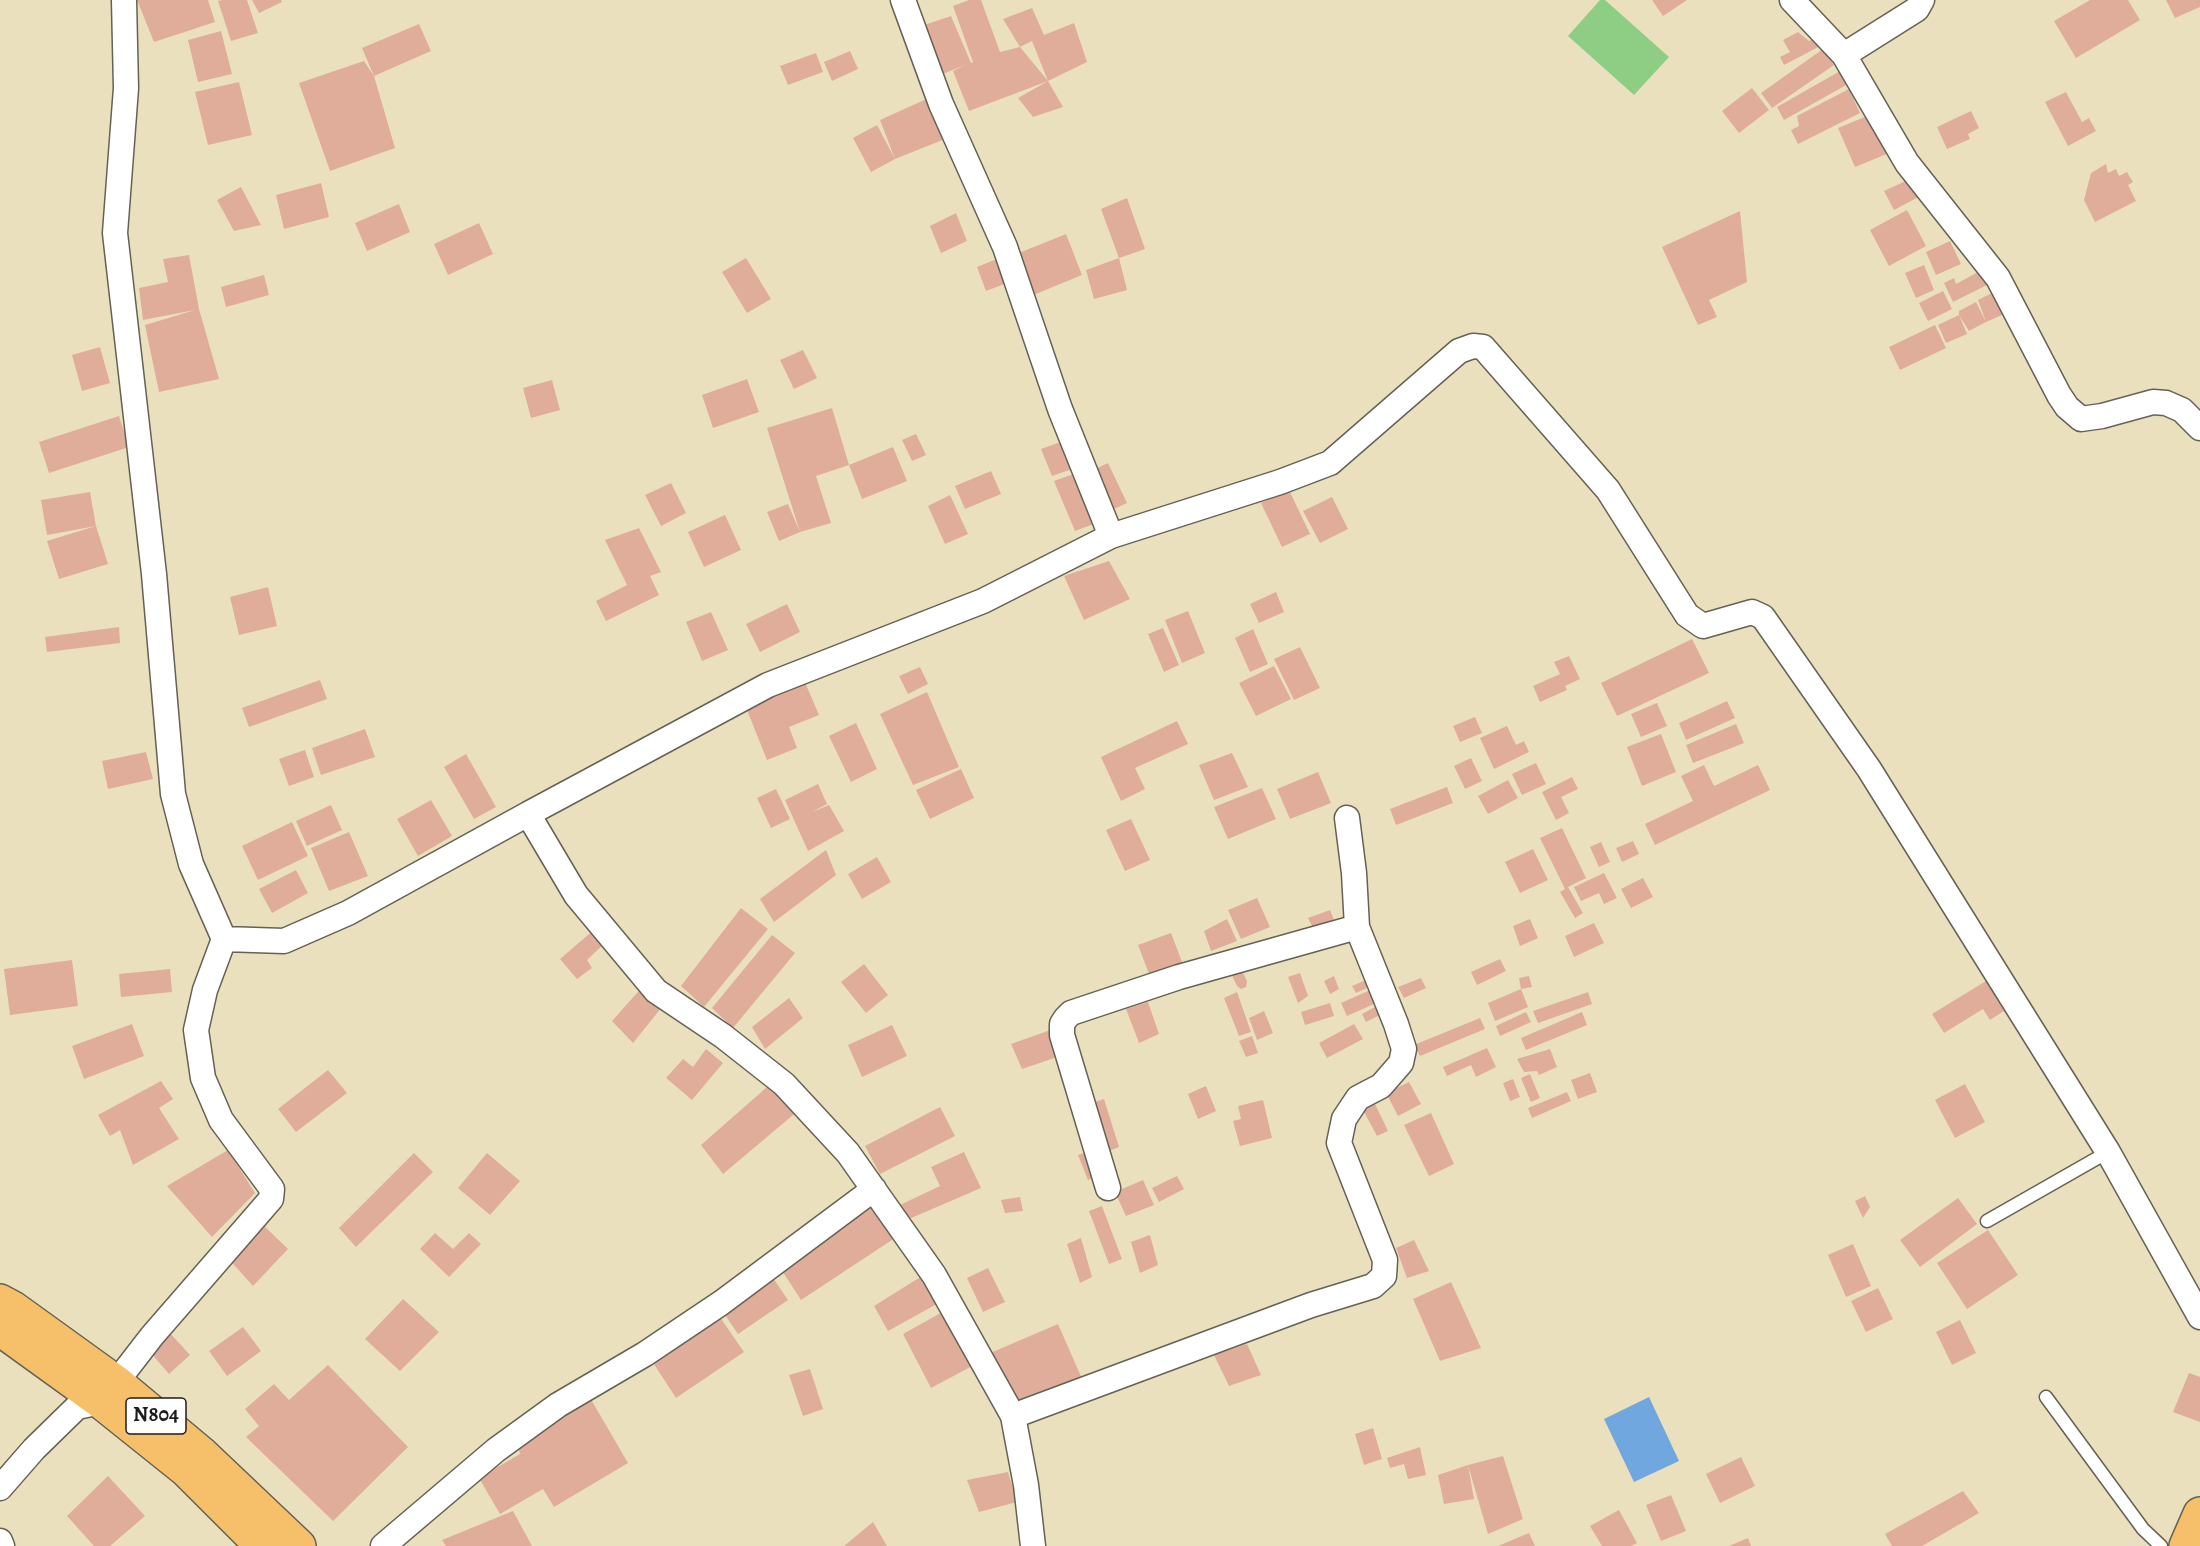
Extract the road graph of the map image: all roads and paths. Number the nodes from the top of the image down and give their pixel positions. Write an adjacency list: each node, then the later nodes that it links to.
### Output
1 (124, 0): 11 (street)
2 (903, 0): 7 (street)
3 (1792, 0): 5 (street)
4 (1922, 0): 5 (street)
5 (1844, 54): 6 (street)
6 (2200, 428)
7 (1111, 536): 8 (street); 12 (street)
8 (528, 814): 11 (street); 14 (street)
9 (1347, 818): 10 (street)
10 (1357, 927): 13 (street); 21 (street)
11 (224, 939): 19 (street)
12 (2108, 1152): 15 (lane); 17 (street)
13 (1108, 1188)
14 (874, 1189): 21 (street); 28 (street)
15 (1987, 1221)
16 (0, 1301): 19 (highway, N804)
17 (2200, 1317)
18 (0, 1329): 19 (highway, N804)
19 (109, 1393): 22 (street); 26 (highway, N804); 27 (highway, N804)
20 (2046, 1397): 30 (lane)
21 (1013, 1416): 29 (street)
22 (0, 1488)
23 (2200, 1514): 31 (highway)
24 (0, 1541): 25 (street)
25 (2, 1546)
26 (262, 1546)
27 (299, 1546)
28 (383, 1546)
29 (1033, 1546)
30 (2161, 1546)
31 (2186, 1546)

